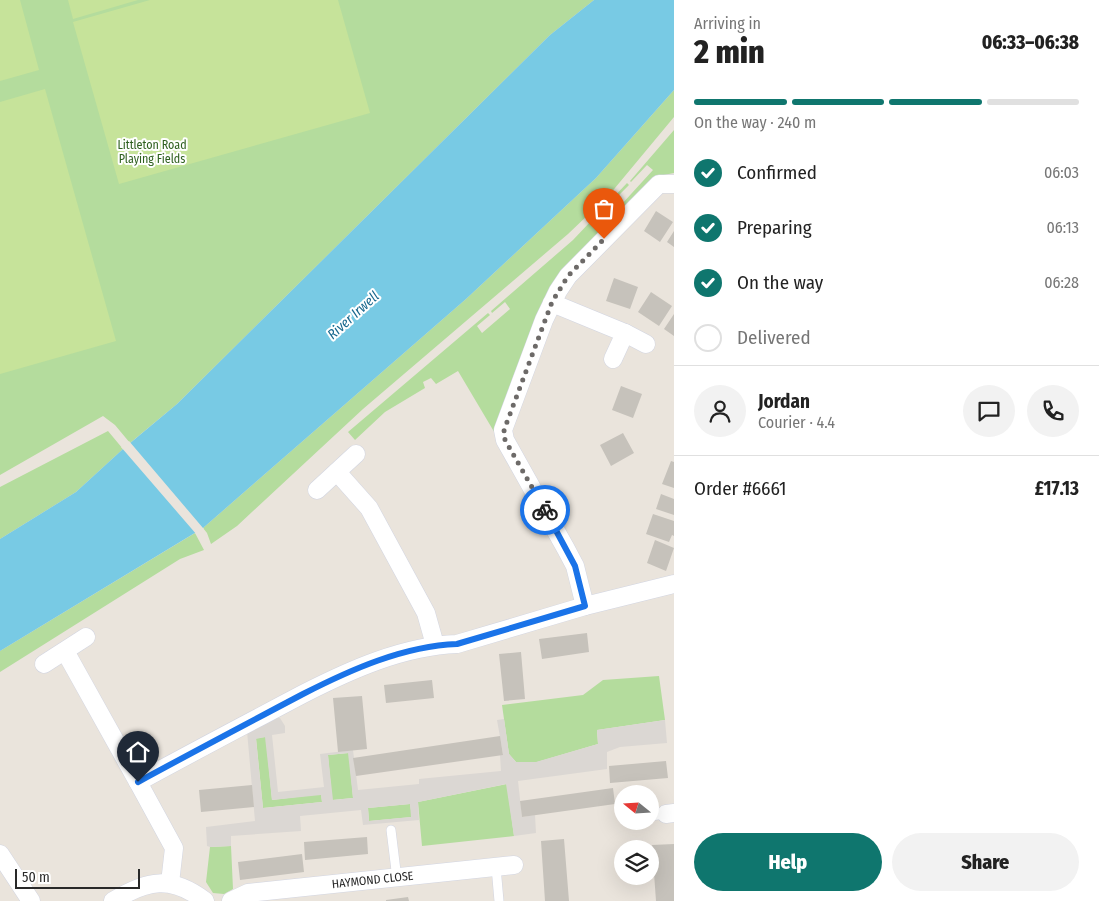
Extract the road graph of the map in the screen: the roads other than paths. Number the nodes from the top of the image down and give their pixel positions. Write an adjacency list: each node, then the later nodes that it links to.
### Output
1 (674, 184): 2 (street)
2 (552, 302): 3 (street); 10 (street)
3 (625, 333): 4 (street); 5 (street)
4 (646, 344)
5 (613, 359)
6 (356, 454): 7 (street)
7 (337, 472): 8 (street); 12 (street)
8 (317, 490)
9 (674, 584): 10 (street)
10 (585, 606): 12 (street)
11 (86, 637): 13 (street)
12 (435, 645): 15 (street)
13 (65, 651): 14 (street); 15 (street)
14 (44, 664)
15 (138, 782): 21 (street)
16 (391, 830): 20 (lane)
17 (0, 854): 22 (street)
18 (514, 865): 19 (street, HAYMOND CLOSE)
19 (496, 867): 20 (street, HAYMOND CLOSE); 26 (lane)
20 (397, 879): 25 (street, HAYMOND CLOSE)
21 (170, 883): 23 (street); 24 (street)
22 (31, 901)
23 (113, 901)
24 (205, 901)
25 (231, 901)
26 (499, 901)

